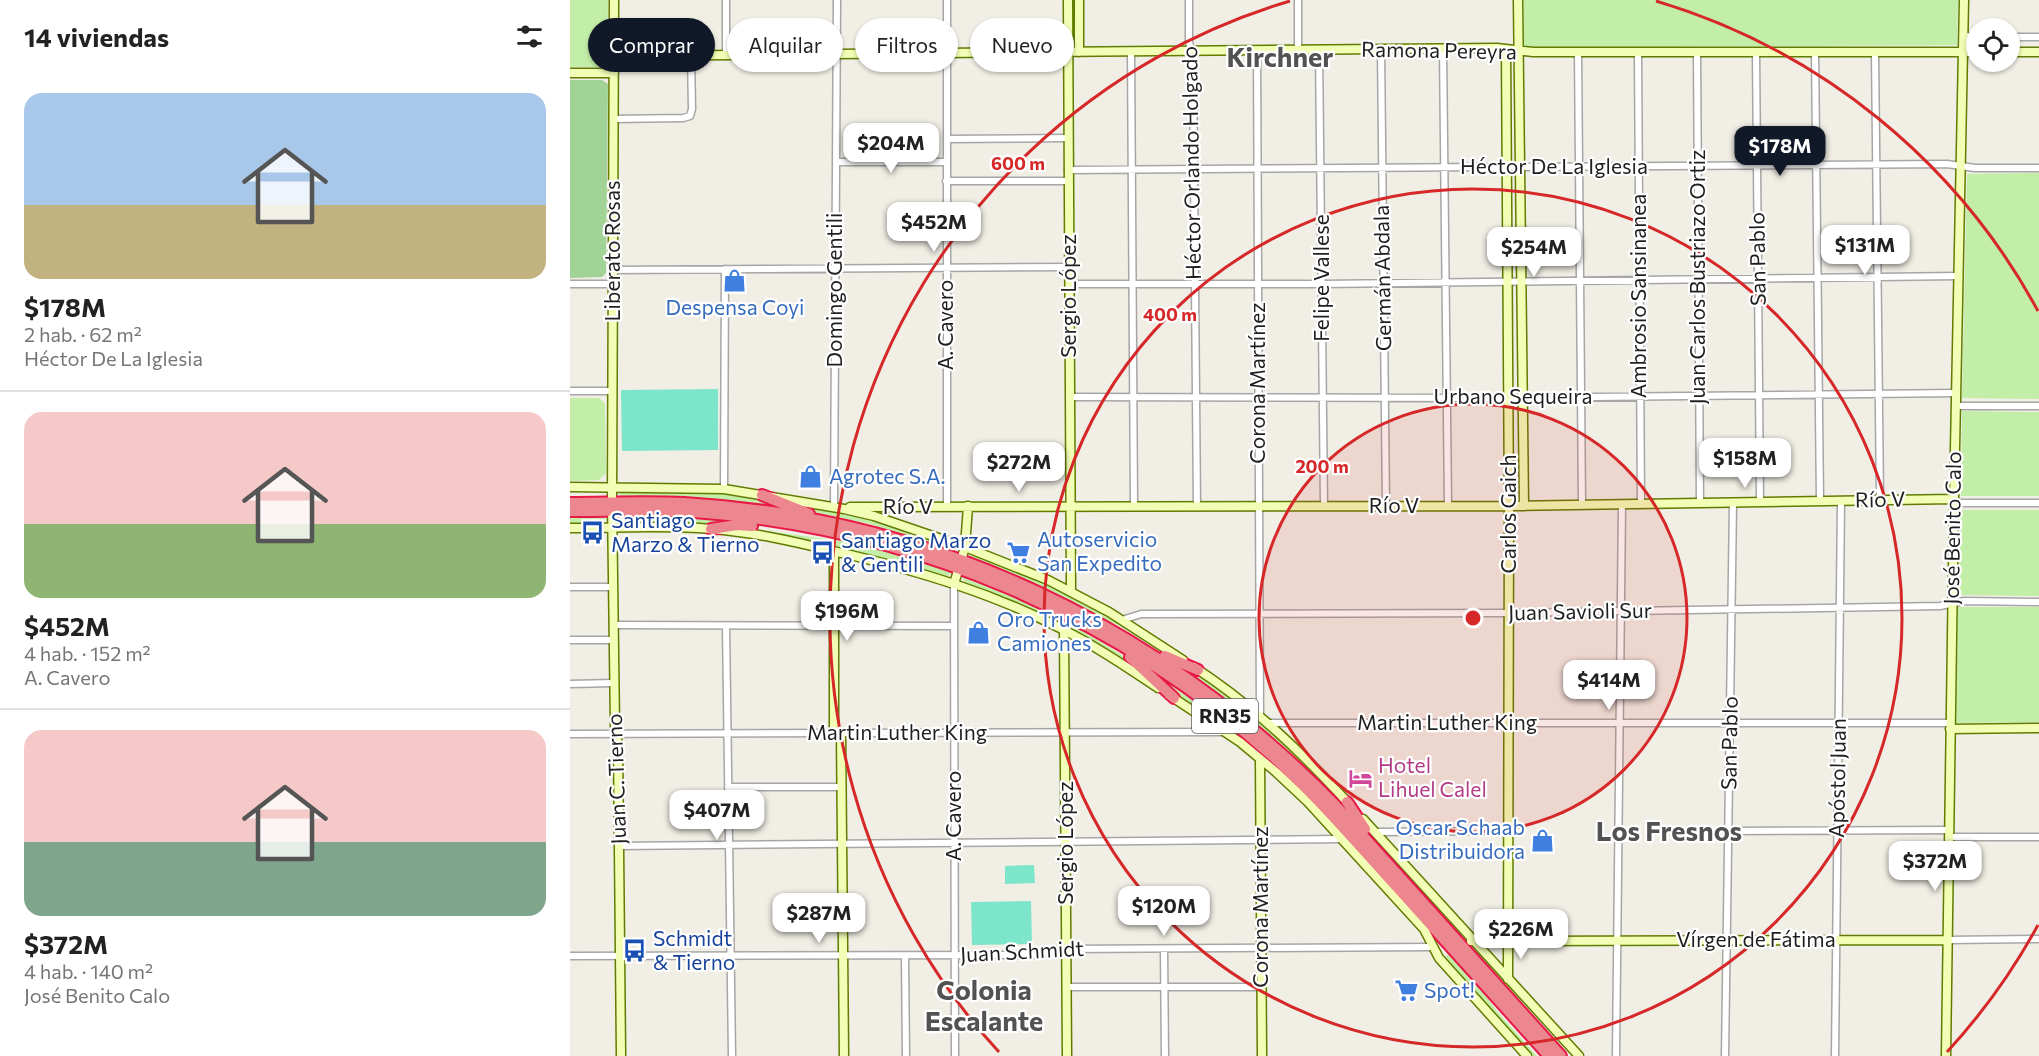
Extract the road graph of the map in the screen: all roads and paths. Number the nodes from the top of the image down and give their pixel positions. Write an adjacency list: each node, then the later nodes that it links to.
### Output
1 (614, 0): 11 (street, Liberato Rosas)
2 (726, 0): 39 (street)
3 (837, 0): 12 (street, Domingo Gentili)
4 (947, 0): 13 (street, A. Cavero)
5 (1068, 0): 14 (street, Sergio López)
6 (1079, 0): 28 (street)
7 (1189, 0): 25 (street, Héctor Orlando Holgado)
8 (1298, 0): 21 (street)
9 (1518, 0): 26 (street, Carlos Gaich)
10 (1964, 0): 15 (street, José Benito Calo)
11 (614, 18)
12 (837, 18)
13 (947, 18)
14 (1068, 18)
15 (1964, 36): 35 (street, José Benito Calo)
16 (2020, 37): 17 (street)
17 (2039, 37)
18 (1443, 49): 19 (street, Ramona Pereyra); 23 (street, Ramona Pereyra); 61 (street)
19 (1506, 49): 26 (street, Ramona Pereyra); 57 (street, Carlos Gaich)
20 (1257, 50): 21 (street, Ramona Pereyra); 25 (street, Ramona Pereyra); 63 (street, Corona Martínez)
21 (1298, 50): 22 (street, Ramona Pereyra)
22 (1320, 50): 23 (street, Ramona Pereyra); 64 (street, Felipe Vallese)
23 (1381, 50): 60 (street, Germán Abdala)
24 (1131, 51): 25 (street, Ramona Pereyra); 28 (street, Ramona Pereyra); 66 (street)
25 (1191, 51): 67 (street, Héctor Orlando Holgado)
26 (1519, 51): 29 (street, Ramona Pereyra); 58 (street, Carlos Gaich)
27 (1074, 52): 28 (street, Ramona Pereyra)
28 (1079, 52)
29 (1578, 52): 30 (street, Ramona Pereyra); 59 (street)
30 (1638, 52): 31 (street, Ramona Pereyra); 53 (street, Ambrosio Sansinanea)
31 (1697, 52): 32 (street, Ramona Pereyra); 54 (street, Juan Carlos Bustriazo Ortiz)
32 (1755, 52): 33 (street, Ramona Pereyra); 55 (street, San Pablo)
33 (1815, 52): 34 (street, Ramona Pereyra); 51 (street)
34 (1875, 52): 35 (street, Ramona Pereyra); 52 (street)
35 (1964, 52): 56 (street, José Benito Calo)
36 (2020, 52): 37 (street)
37 (2039, 52)
38 (715, 55): 39 (street, Ramona Pereyra)
39 (726, 55)
40 (691, 72): 46 (street)
41 (837, 72): 49 (street, Domingo Gentili)
42 (947, 72): 48 (street, A. Cavero)
43 (1068, 72): 47 (street, Sergio López)
44 (570, 73): 45 (street)
45 (614, 73): 46 (street, Liberato Rosas)
46 (614, 119): 74 (street, Liberato Rosas)
47 (1068, 138): 48 (street); 65 (street, Sergio López)
48 (946, 139): 50 (street, A. Cavero)
49 (836, 162): 50 (street); 71 (street, Domingo Gentili)
50 (946, 162): 68 (street, A. Cavero)
51 (1816, 165): 52 (street, Héctor De La Iglesia); 55 (street, Héctor De La Iglesia); 78 (street)
52 (1876, 165): 56 (street, Héctor De La Iglesia); 76 (street)
53 (1638, 166): 54 (street, Héctor De La Iglesia); 59 (street, Héctor De La Iglesia); 80 (street, Ambrosio Sansinanea)
54 (1697, 166): 55 (street, Héctor De La Iglesia); 79 (street, Juan Carlos Bustriazo Ortiz)
55 (1757, 166): 77 (street, San Pablo)
56 (1961, 166): 62 (street, Héctor De La Iglesia); 75 (street, José Benito Calo)
57 (1507, 167): 58 (street, Héctor De La Iglesia); 61 (street, Héctor De La Iglesia); 83 (street, Carlos Gaich)
58 (1520, 167): 59 (street, Héctor De La Iglesia); 84 (street, Carlos Gaich)
59 (1579, 167): 81 (street)
60 (1382, 168): 61 (street, Héctor De La Iglesia); 64 (street, Héctor De La Iglesia); 85 (street, Germán Abdala)
61 (1444, 168): 82 (street)
62 (2039, 168)
63 (1257, 169): 64 (street, Héctor De La Iglesia); 67 (street, Héctor De La Iglesia); 91 (street, Corona Martínez)
64 (1321, 169): 92 (street, Felipe Vallese)
65 (1068, 170): 66 (street, Héctor De La Iglesia); 69 (street, Sergio López)
66 (1131, 170): 67 (street, Héctor De La Iglesia); 89 (street)
67 (1194, 170): 90 (street, Héctor Orlando Holgado)
68 (946, 181): 69 (street); 72 (street, A. Cavero)
69 (1068, 181): 70 (street, Sergio López)
70 (1069, 267): 72 (street); 88 (street, Sergio López)
71 (836, 268): 72 (street); 73 (street); 141 (street, Domingo Gentili)
72 (946, 268): 129 (street, A. Cavero)
73 (725, 269): 74 (street); 115 (street)
74 (613, 270): 87 (street, Liberato Rosas)
75 (1958, 276): 76 (street); 95 (street, José Benito Calo)
76 (1878, 277): 78 (street); 97 (street)
77 (1758, 278): 78 (street); 79 (street); 98 (street, San Pablo)
78 (1817, 278): 96 (street)
79 (1698, 279): 80 (street); 100 (street, Juan Carlos Bustriazo Ortiz)
80 (1639, 280): 81 (street); 99 (street, Ambrosio Sansinanea)
81 (1580, 281): 84 (street); 103 (street)
82 (1446, 282): 83 (street); 85 (street); 108 (street)
83 (1508, 282): 84 (street); 109 (street, Carlos Gaich)
84 (1521, 282): 110 (street, Carlos Gaich)
85 (1383, 283): 92 (street); 107 (street, Germán Abdala)
86 (570, 284): 87 (street)
87 (613, 284): 94 (street, Liberato Rosas)
88 (1069, 284): 89 (street); 101 (street, Sergio López)
89 (1132, 284): 90 (street); 102 (street)
90 (1195, 284): 91 (street); 104 (street, Héctor Orlando Holgado)
91 (1258, 284): 92 (street); 105 (street, Corona Martínez)
92 (1322, 284): 106 (street, Felipe Vallese)
93 (570, 391): 94 (street)
94 (612, 391): 114 (street, Liberato Rosas)
95 (1956, 393): 97 (street, Urbano Sequeira); 111 (street, José Benito Calo)
96 (1819, 394): 97 (street, Urbano Sequeira); 98 (street, Urbano Sequeira); 118 (street)
97 (1879, 394): 117 (street)
98 (1759, 395): 100 (street, Urbano Sequeira); 121 (street, San Pablo)
99 (1640, 396): 100 (street, Urbano Sequeira); 103 (street, Urbano Sequeira); 126 (street, Ambrosio Sansinanea)
100 (1699, 396): 123 (street, Juan Carlos Bustriazo Ortiz)
101 (1070, 397): 102 (street, Urbano Sequeira); 131 (street, Sergio López)
102 (1133, 397): 104 (street, Urbano Sequeira); 132 (street)
103 (1581, 397): 110 (street, Urbano Sequeira); 127 (street)
104 (1196, 398): 105 (street, Urbano Sequeira); 133 (street, Héctor Orlando Holgado)
105 (1258, 398): 106 (street, Urbano Sequeira); 134 (street, Corona Martínez)
106 (1323, 398): 107 (street, Urbano Sequeira); 135 (street, Felipe Vallese)
107 (1385, 398): 108 (street, Urbano Sequeira); 136 (street, Germán Abdala)
108 (1447, 398): 109 (street, Urbano Sequeira); 137 (street)
109 (1508, 398): 110 (street, Urbano Sequeira); 138 (street, Carlos Gaich)
110 (1523, 398): 139 (street, Carlos Gaich)
111 (1956, 406): 112 (street); 120 (street, José Benito Calo)
112 (2039, 406)
113 (570, 487): 114 (street)
114 (612, 487): 115 (street); 140 (street, Liberato Rosas)
115 (724, 489): 116 (street)
116 (762, 495): 141 (street); 147 (highway)
117 (1880, 500): 119 (street, Río V); 120 (street, Río V)
118 (1820, 501): 119 (street, Río V); 121 (street, Río V)
119 (1841, 501): 158 (street, Apóstol Juan)
120 (1954, 501): 125 (street, Río V); 156 (street, José Benito Calo)
121 (1760, 502): 124 (street, Río V)
122 (570, 503): 140 (highway, RN35)
123 (1700, 503): 124 (street, Río V); 126 (street, Río V)
124 (1733, 503): 159 (street, San Pablo)
125 (2039, 503)
126 (1641, 504): 128 (street, Río V)
127 (1582, 505): 128 (street, Río V); 139 (street, Río V)
128 (1622, 505): 160 (street)
129 (946, 506): 130 (street, Río V); 141 (street, Río V)
130 (968, 506): 131 (street, Río V); 148 (street, A. Cavero)
131 (1070, 506): 132 (street, Río V); 154 (street, Sergio López)
132 (1134, 506): 133 (street, Río V)
133 (1197, 506): 134 (street, Río V)
134 (1259, 506): 135 (street, Río V); 161 (street, Corona Martínez)
135 (1323, 506): 136 (street, Río V)
136 (1386, 506): 137 (street, Río V)
137 (1448, 506): 138 (street, Río V)
138 (1509, 506): 139 (street, Río V); 162 (street, Carlos Gaich)
139 (1524, 506)
140 (612, 507): 142 (highway, RN35); 144 (street, Juan C. Tierno); 146 (highway, RN35); 147 (highway, RN35)
141 (834, 507): 148 (street)
142 (570, 511)
143 (570, 528): 144 (street)
144 (612, 528): 145 (street); 153 (street, Juan C. Tierno)
145 (711, 529): 146 (highway); 149 (street)
146 (852, 537): 150 (highway, RN35)
147 (921, 546): 150 (highway, RN35)
148 (965, 547): 150 (street, A. Cavero); 154 (street)
149 (834, 551): 151 (street); 167 (street)
150 (960, 564): 151 (street, A. Cavero); 157 (highway, RN35); 164 (highway, RN35)
151 (954, 584): 168 (street, A. Cavero); 169 (street)
152 (570, 587): 153 (street)
153 (613, 587): 165 (street, Juan C. Tierno)
154 (1071, 591): 163 (street)
155 (2039, 602): 156 (street, Juan Savioli Sur)
156 (1952, 603): 158 (street, Juan Savioli Sur); 182 (street, José Benito Calo)
157 (1054, 608): 175 (highway); 216 (highway, RN35)
158 (1839, 608): 159 (street, Juan Savioli Sur); 181 (street, Apóstol Juan)
159 (1731, 610): 160 (street, Juan Savioli Sur); 180 (street, San Pablo)
160 (1620, 612): 162 (street, Juan Savioli Sur); 179 (street)
161 (1260, 614): 162 (street, Juan Savioli Sur); 163 (street, Juan Savioli Sur); 176 (street, Corona Martínez)
162 (1509, 614): 178 (street, Carlos Gaich)
163 (1122, 620): 172 (street)
164 (1099, 622): 172 (highway); 208 (highway, RN35)
165 (614, 626): 166 (street); 171 (street, Juan C. Tierno)
166 (726, 626): 167 (street); 187 (street)
167 (834, 626): 168 (street); 188 (street)
168 (954, 626): 184 (street, A. Cavero)
169 (1064, 630): 175 (street); 185 (street, Sergio López)
170 (570, 640): 171 (street)
171 (614, 640): 173 (street, Juan C. Tierno)
172 (1198, 670): 176 (street)
173 (614, 683): 174 (street); 190 (street, Juan C. Tierno)
174 (570, 684)
175 (1174, 698): 186 (street)
176 (1260, 717): 177 (street)
177 (1268, 723): 178 (street, Martin Luther King); 194 (street)
178 (1509, 723): 179 (street, Martin Luther King); 195 (street, Carlos Gaich)
179 (1619, 723): 180 (street, Martin Luther King); 211 (street)
180 (1730, 723): 181 (street, Martin Luther King); 196 (street, San Pablo)
181 (1838, 723): 182 (street, Martin Luther King); 197 (street, Apóstol Juan)
182 (1951, 726): 183 (street, Martin Luther King); 199 (street, José Benito Calo)
183 (2039, 728)
184 (954, 732): 185 (street, Martin Luther King); 188 (street, Martin Luther King); 204 (street, A. Cavero)
185 (1065, 732): 186 (street, Martin Luther King); 203 (street, Sergio López)
186 (1224, 732): 191 (street)
187 (728, 733): 188 (street, Martin Luther King); 190 (street, Martin Luther King); 192 (street)
188 (837, 733): 193 (street)
189 (570, 734): 190 (street, Martin Luther King)
190 (616, 734): 207 (street, Juan C. Tierno)
191 (1260, 759): 201 (street); 202 (street, Corona Martínez)
192 (728, 787): 193 (street); 206 (street)
193 (842, 787): 205 (street)
194 (1347, 802): 198 (street); 208 (highway)
195 (1508, 831): 198 (street); 215 (street, Carlos Gaich)
196 (1728, 831): 197 (street); 212 (street, San Pablo)
197 (1837, 831): 199 (street); 213 (street, Apóstol Juan)
198 (1374, 832): 210 (street)
199 (1949, 834): 200 (street); 214 (street, José Benito Calo)
200 (2039, 837)
201 (1342, 839): 202 (street); 217 (street)
202 (1261, 840): 203 (street); 218 (street, Corona Martínez)
203 (1066, 842): 204 (street); 219 (street, Sergio López)
204 (954, 843): 205 (street); 226 (street, A. Cavero)
205 (842, 844): 206 (street); 224 (street)
206 (729, 845): 207 (street); 223 (street)
207 (619, 846): 222 (street, Juan C. Tierno)
208 (1432, 913): 216 (highway, RN35)
209 (2039, 939): 214 (street, Vírgen de Fátima)
210 (1473, 940): 215 (street, Vírgen de Fátima); 216 (street, Juan Schmidt); 228 (street)
211 (1616, 940): 212 (street, Vírgen de Fátima); 215 (street, Vírgen de Fátima); 247 (street)
212 (1727, 940): 213 (street, Vírgen de Fátima); 248 (street, San Pablo)
213 (1836, 940): 214 (street, Vírgen de Fátima); 249 (street, Apóstol Juan)
214 (1948, 940): 250 (street, José Benito Calo)
215 (1508, 941): 228 (street, Carlos Gaich)
216 (1453, 943): 217 (street, Juan Schmidt); 227 (highway, RN35); 229 (highway, RN35)
217 (1432, 947): 218 (street, Juan Schmidt); 241 (street)
218 (1261, 948): 220 (street, Juan Schmidt); 232 (street, Corona Martínez)
219 (1066, 949): 220 (street, Juan Schmidt); 226 (street, Juan Schmidt); 230 (street, Sergio López)
220 (1164, 949): 231 (street)
221 (570, 956): 222 (street, Juan Schmidt)
222 (620, 956): 223 (street, Juan Schmidt); 233 (street, Juan C. Tierno)
223 (731, 956): 224 (street, Juan Schmidt); 234 (street)
224 (843, 956): 225 (street, Juan Schmidt); 235 (street)
225 (905, 956): 226 (street, Juan Schmidt); 236 (street)
226 (954, 956): 237 (street, A. Cavero)
227 (1478, 978): 242 (highway); 243 (highway, RN35)
228 (1508, 979): 246 (street)
229 (1495, 984): 244 (highway, RN35); 245 (highway)
230 (1066, 987): 231 (street); 238 (street, Sergio López)
231 (1164, 987): 232 (street); 239 (street)
232 (1261, 987): 240 (street, Corona Martínez)
233 (621, 1056)
234 (732, 1056)
235 (844, 1056)
236 (906, 1056)
237 (955, 1056)
238 (1067, 1056)
239 (1165, 1056)
240 (1262, 1056)
241 (1527, 1056)
242 (1540, 1056)
243 (1549, 1056)
244 (1561, 1056)
245 (1569, 1056)
246 (1579, 1056)
247 (1616, 1056)
248 (1725, 1056)
249 (1835, 1056)
250 (1946, 1056)

